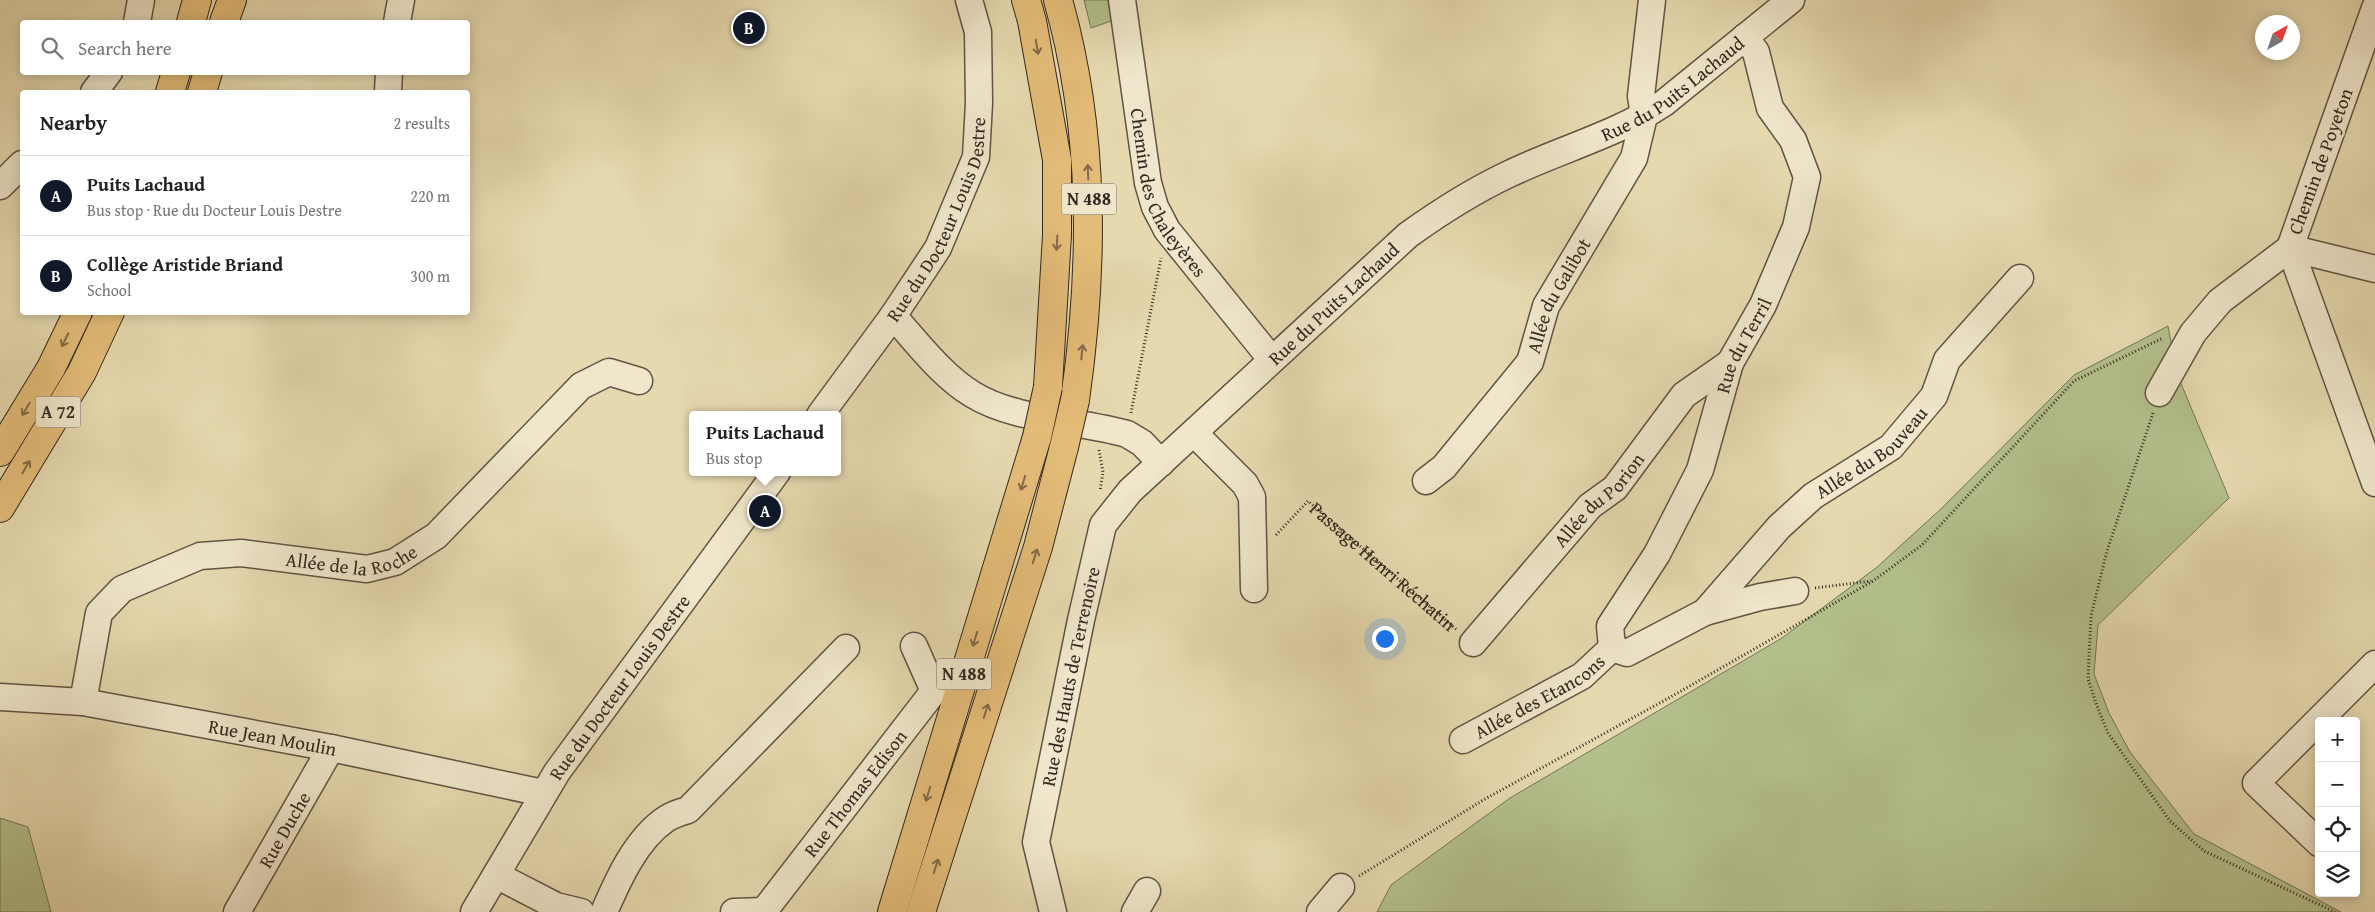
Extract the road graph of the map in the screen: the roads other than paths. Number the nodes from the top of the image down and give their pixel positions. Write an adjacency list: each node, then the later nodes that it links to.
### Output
1 (141, 0): 12 (street)
2 (197, 0): 13 (highway)
3 (232, 0): 14 (highway)
4 (401, 0): 15 (street)
5 (969, 0): 33 (street, Rue du Docteur Louis Destre)
6 (1026, 0): 67 (highway, N 488, one-way to 67, bridge)
7 (1058, 0): 68 (highway, N 488, one-way to 7, bridge)
8 (1122, 0): 34 (street, Chemin des Chaleyères)
9 (1652, 0): 25 (street, Allée du Galibot)
10 (1782, 3): 16 (street, Rue du Puits Lachaud)
11 (2375, 8): 28 (street, Chemin de Poyeton)
12 (137, 20)
13 (192, 20)
14 (225, 20)
15 (397, 20)
16 (1745, 36): 25 (street, Rue du Puits Lachaud); 35 (street, Rue du Terril)
17 (107, 75): 21 (street)
18 (175, 75): 22 (highway)
19 (207, 75): 23 (highway)
20 (388, 75): 24 (street)
21 (96, 90)
22 (171, 90)
23 (203, 90)
24 (388, 90)
25 (1644, 116): 34 (street, Rue du Puits Lachaud); 43 (street, Allée du Galibot)
26 (20, 166): 27 (street)
27 (0, 184)
28 (2290, 248): 29 (street); 37 (street); 44 (street, Chemin de Poyeton)
29 (2375, 269)
30 (2020, 278): 48 (street, Allée du Bouveau)
31 (77, 315): 40 (highway, A 72, one-way to 40)
32 (109, 315): 45 (highway, A 72, one-way to 32)
33 (893, 316): 38 (street, Rue du Docteur Louis Destre); 41 (street)
34 (1272, 360): 39 (street, Rue du Puits Lachaud)
35 (1730, 363): 49 (street, Allée du Porion); 52 (street, Rue du Terril)
36 (639, 381): 55 (street, Allée de la Roche)
37 (2159, 393)
38 (823, 411)
39 (1194, 433): 41 (street, Rue du Puits Lachaud); 46 (street)
40 (0, 452)
41 (1161, 463): 69 (street, Rue des Hauts de Terrenoire)
42 (774, 476): 58 (street, Rue du Docteur Louis Destre)
43 (1426, 481)
44 (2375, 483)
45 (0, 508)
46 (1254, 589)
47 (1795, 590): 48 (street, Allée du Bouveau)
48 (1705, 612): 52 (street, Allée du Bouveau)
49 (1472, 643)
50 (914, 646): 66 (street, Rue Thomas Edison)
51 (846, 648): 65 (street)
52 (1612, 648): 56 (street, Allée des Etancons)
53 (2375, 664): 59 (street)
54 (0, 697): 55 (street, Rue Jean Moulin)
55 (84, 702): 57 (street, Rue Jean Moulin)
56 (1463, 740)
57 (331, 748): 58 (street, Rue Jean Moulin); 62 (street, Rue Duche)
58 (542, 794): 60 (street, Rue du Docteur Louis Destre)
59 (2315, 839)
60 (496, 875): 63 (street, Rue du Docteur Louis Destre); 64 (street)
61 (1341, 887): 70 (street)
62 (238, 912)
63 (474, 912)
64 (581, 912)
65 (604, 912)
66 (734, 912)
67 (892, 912)
68 (921, 912)
69 (1053, 912)
70 (1320, 912)

